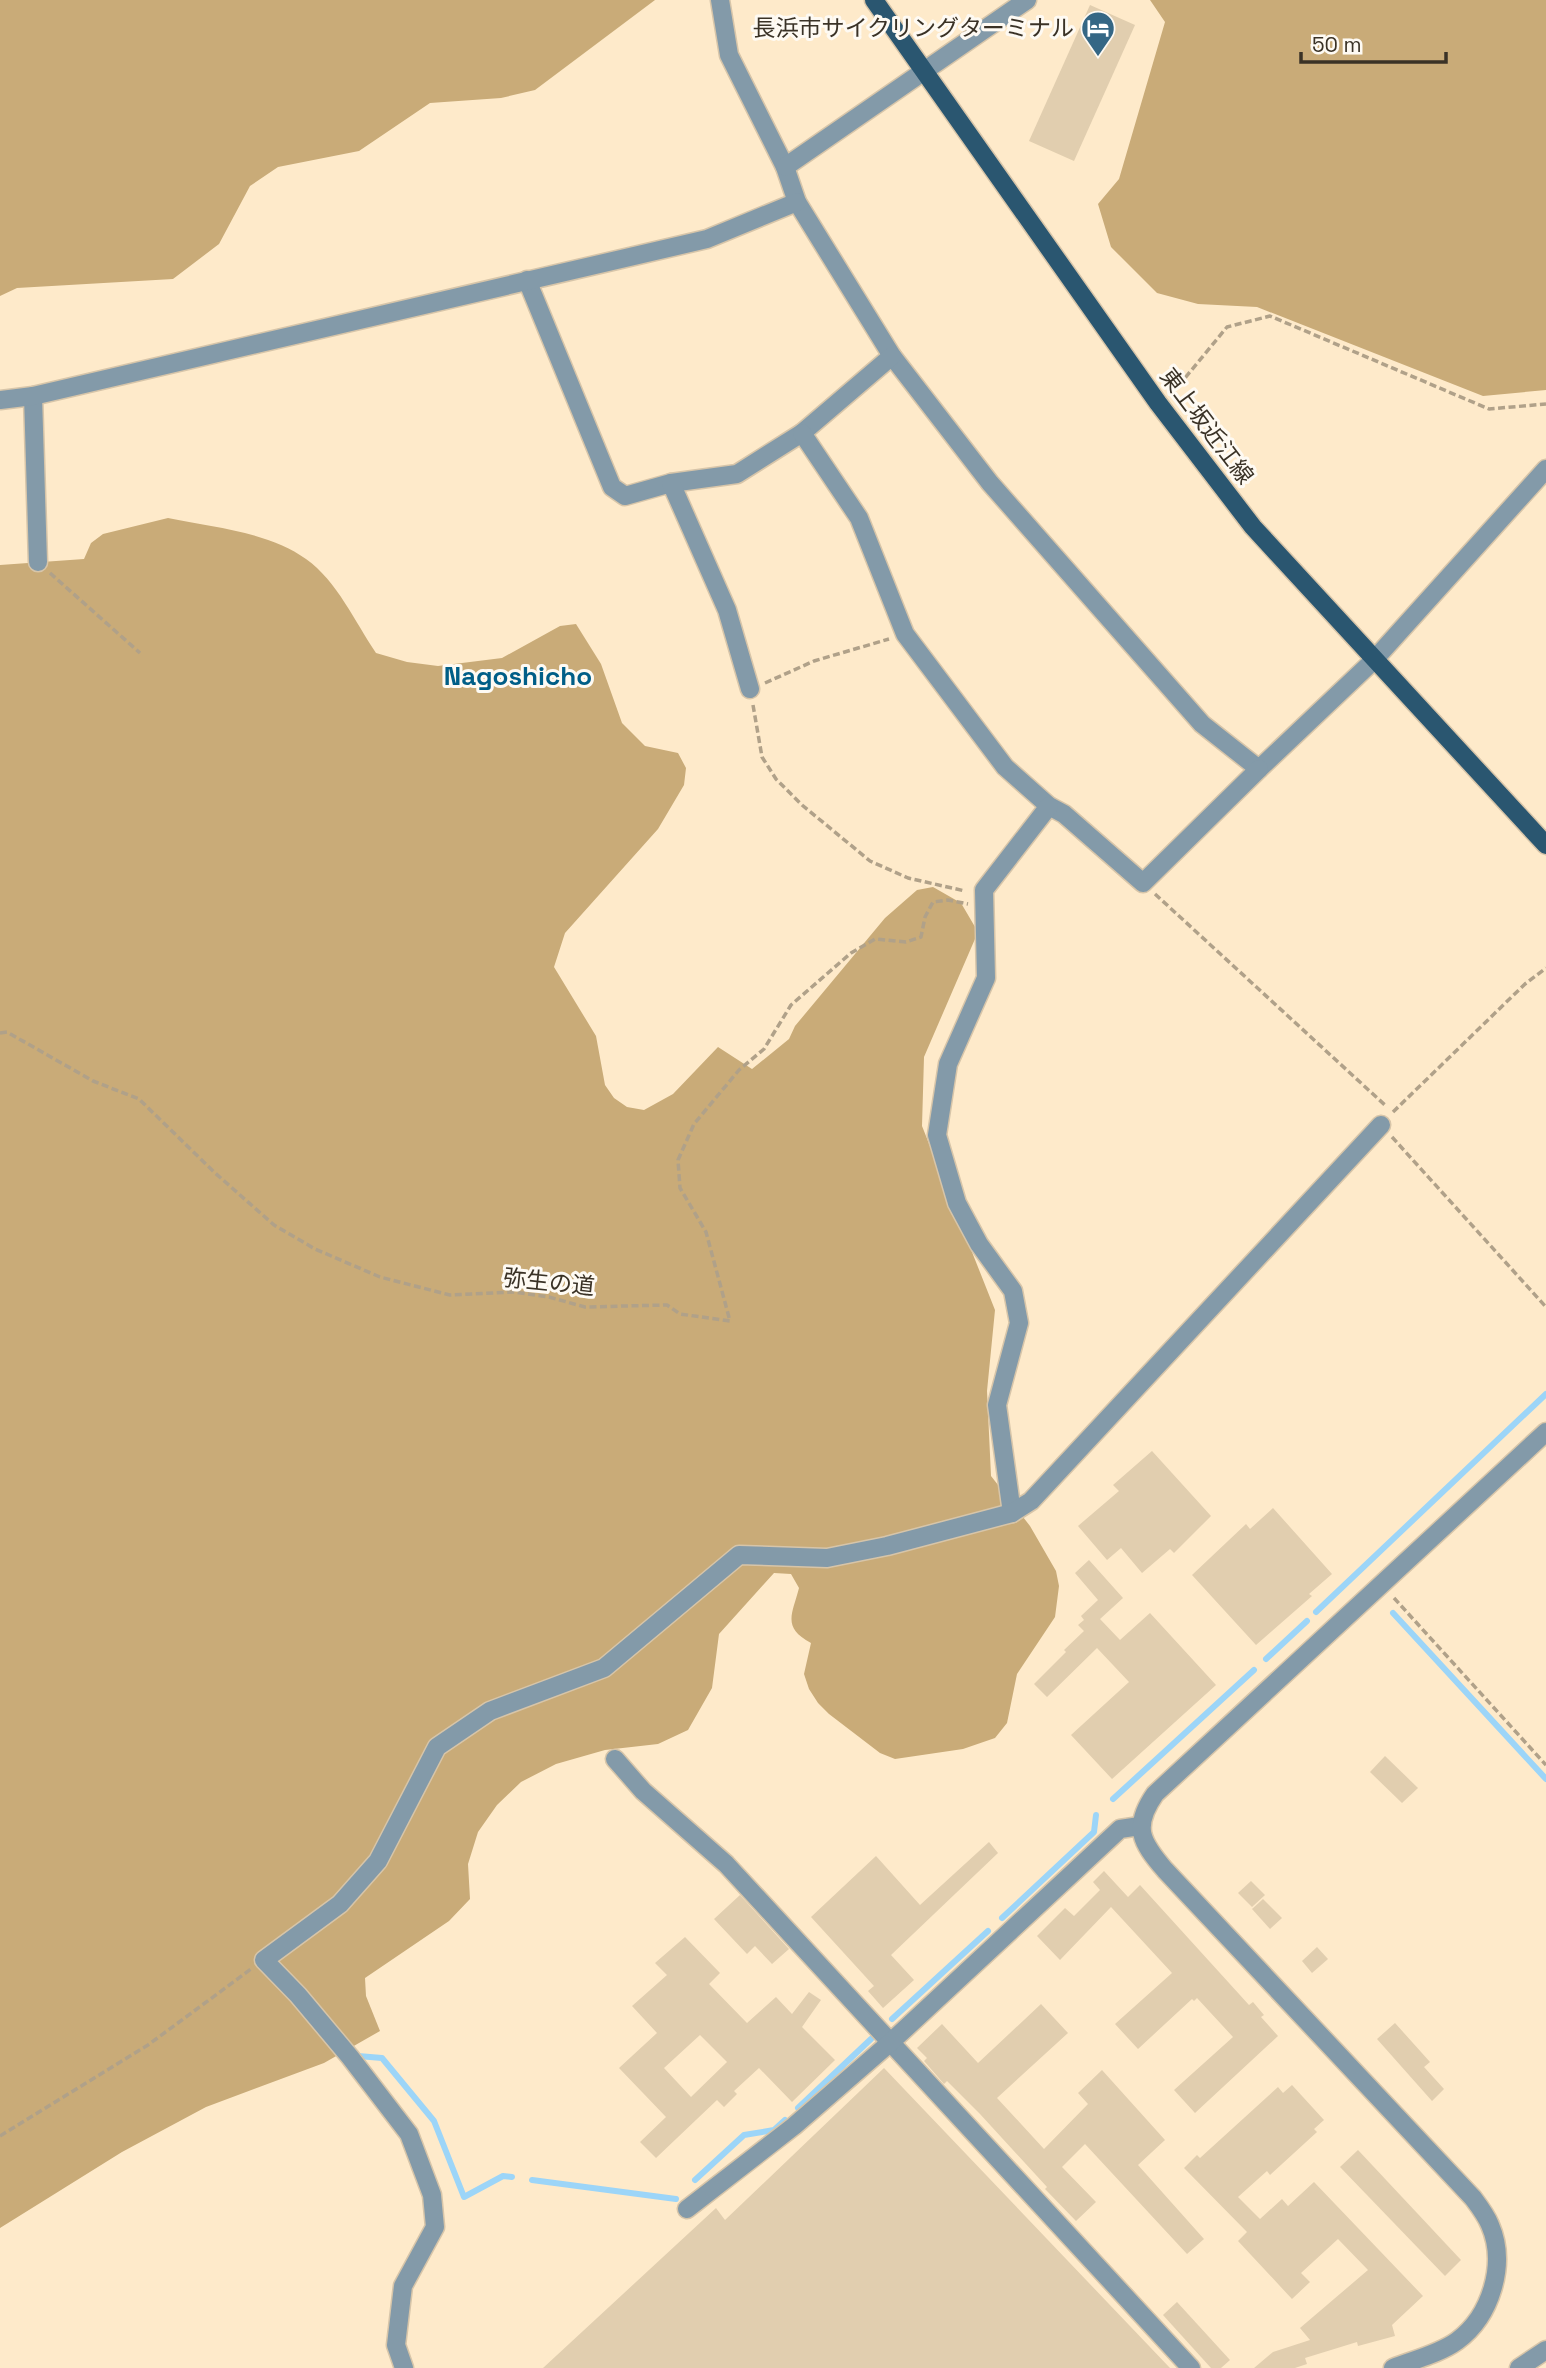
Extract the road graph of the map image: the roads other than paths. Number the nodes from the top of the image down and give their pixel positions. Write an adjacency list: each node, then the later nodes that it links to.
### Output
1 (720, 0): 5 (street)
2 (874, 0): 4 (main road, 東上坂近江線)
3 (1027, 0): 4 (street)
4 (926, 72): 5 (street); 15 (main road, 東上坂近江線)
5 (785, 167): 6 (street)
6 (797, 202): 7 (street); 8 (street)
7 (527, 280): 9 (street); 13 (street)
8 (892, 356): 11 (street); 17 (street)
9 (33, 396): 10 (street); 14 (street)
10 (0, 400)
11 (802, 433): 13 (street); 18 (street)
12 (1546, 469): 15 (street)
13 (671, 483): 16 (street)
14 (38, 562)
15 (1374, 660): 17 (street); 19 (main road, 東上坂近江線)
16 (750, 689)
17 (1259, 769): 18 (street)
18 (1049, 806): 22 (street)
19 (1546, 845)
20 (1387, 1119): 22 (street)
21 (1546, 1432): 24 (street)
22 (1012, 1513): 29 (street)
23 (615, 1759): 25 (street)
24 (1140, 1826): 25 (street); 28 (street)
25 (892, 2041): 26 (street); 30 (street)
26 (687, 2209)
27 (1546, 2350): 32 (street)
28 (1426, 2362): 31 (street)
29 (404, 2368)
30 (1191, 2368)
31 (1393, 2368)
32 (1519, 2368)

